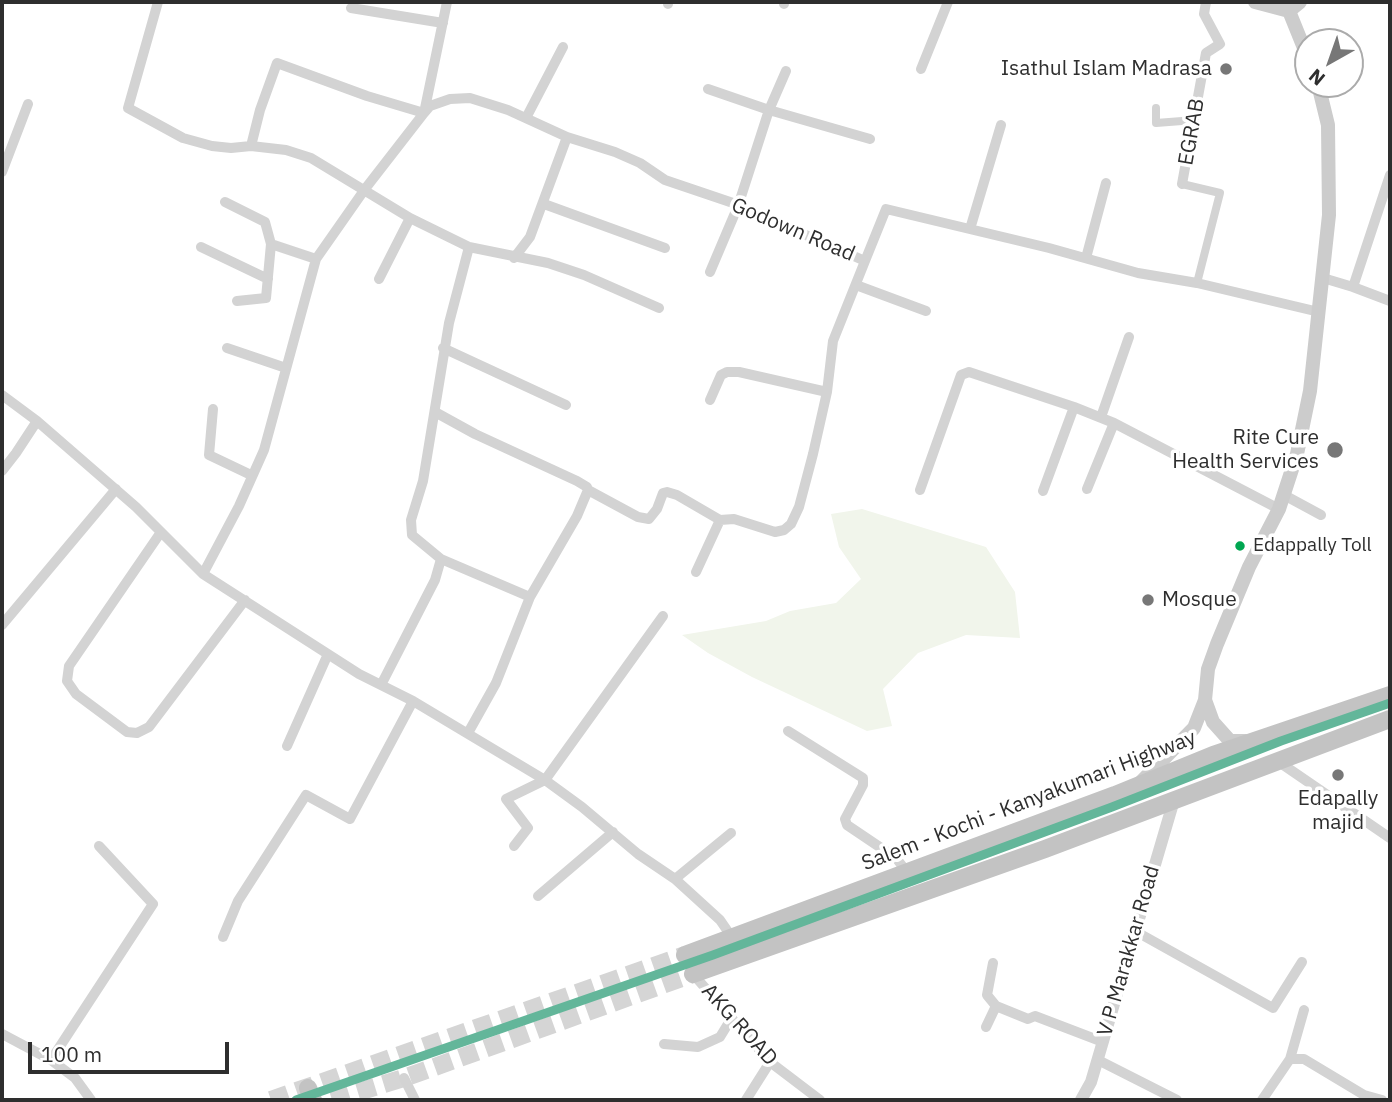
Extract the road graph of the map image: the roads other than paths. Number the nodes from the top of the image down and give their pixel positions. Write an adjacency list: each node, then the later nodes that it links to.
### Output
1 (158, 2): 24 (street)
2 (447, 2): 8 (street)
3 (948, 2): 11 (street)
4 (1206, 2): 20 (street, EGRAB)
5 (1255, 2): 6 (main road)
6 (1294, 6): 9 (main road)
7 (351, 8): 8 (street)
8 (443, 23): 18 (street)
9 (1300, 28)
10 (563, 47): 19 (street)
11 (921, 69)
12 (786, 71): 17 (street)
13 (708, 89): 17 (street)
14 (1321, 98): 44 (main road)
15 (28, 104): 25 (street)
16 (1156, 108): 20 (street)
17 (769, 110): 23 (street); 32 (street)
18 (424, 113): 19 (street, Godown Road); 24 (street); 29 (street, Godown Road)
19 (526, 118): 22 (street, Godown Road)
20 (1195, 120): 28 (street, EGRAB)
21 (1001, 125): 34 (street)
22 (567, 137): 31 (street); 32 (street, Godown Road)
23 (870, 139)
24 (251, 146): 29 (street)
25 (2, 172)
26 (1390, 175): 49 (street)
27 (1106, 183): 40 (street)
28 (1182, 184): 47 (street, EGRAB)
29 (365, 189): 33 (street); 41 (street, Godown Road)
30 (225, 202): 35 (street)
31 (544, 204): 38 (street); 39 (street)
32 (738, 206): 42 (street, Godown Road); 43 (street)
33 (410, 218): 37 (street); 46 (street)
34 (970, 229): 40 (street, Godown Road); 42 (street, Godown Road)
35 (271, 244): 41 (street); 45 (street)
36 (201, 247): 45 (street)
37 (469, 247): 39 (street); 57 (street)
38 (665, 248)
39 (514, 258): 52 (street)
40 (1086, 258): 47 (street, Godown Road)
41 (316, 259): 58 (street, Godown Road)
42 (865, 261): 48 (street)
43 (710, 272)
44 (1323, 278): 49 (street); 54 (main road)
45 (268, 279): 50 (street)
46 (379, 279)
47 (1197, 283): 54 (street, Godown Road)
48 (856, 285): 53 (street); 59 (street)
49 (1353, 286): 51 (street)
50 (237, 301)
51 (1390, 301)
52 (659, 308)
53 (926, 311)
54 (1319, 312): 76 (main road)
55 (1129, 337): 66 (street)
56 (227, 348): 58 (street)
57 (443, 348): 62 (street); 65 (street)
58 (286, 368): 70 (street, Godown Road)
59 (827, 392): 61 (street); 79 (street)
60 (2, 395): 67 (street)
61 (710, 400)
62 (566, 405)
63 (1074, 407): 66 (street); 72 (street); 75 (street)
64 (213, 409): 70 (street)
65 (435, 412): 74 (street); 81 (street)
66 (1101, 417): 68 (street)
67 (37, 421): 69 (street); 71 (street)
68 (1114, 423): 73 (street); 77 (street)
69 (2, 471)
70 (251, 475): 83 (street, Godown Road)
71 (116, 489): 80 (street); 87 (street)
72 (920, 489)
73 (1087, 489)
74 (588, 490): 79 (street); 84 (street)
75 (1043, 491)
76 (1284, 495): 77 (main road); 78 (street)
77 (1279, 509): 91 (main road)
78 (1321, 515)
79 (720, 520): 82 (street)
80 (161, 532): 83 (street); 85 (street)
81 (442, 559): 84 (street); 89 (street)
82 (696, 572)
83 (203, 574): 85 (street)
84 (530, 597): 95 (street)
85 (245, 600): 88 (street)
86 (663, 616): 99 (street)
87 (2, 625)
88 (328, 654): 89 (street); 97 (street)
89 (381, 685): 92 (street)
90 (1390, 695): 96 (highway, Salem - Kochi - Kanyakumari Highway)
91 (1205, 699): 96 (main road); 100 (main road)
92 (413, 701): 95 (street); 112 (street)
93 (1390, 719): 98 (highway)
94 (788, 731): 107 (street)
95 (468, 733): 99 (street)
96 (1251, 741): 100 (highway, Salem - Kochi - Kanyakumari Highway)
97 (288, 746)
98 (1279, 762): 101 (highway); 104 (street)
99 (545, 780): 102 (street); 106 (street)
100 (1115, 795): 107 (highway, Salem - Kochi - Kanyakumari Highway)
101 (1174, 800): 110 (street, V P Marakkar Road); 116 (highway)
102 (613, 832): 108 (street); 109 (street)
103 (731, 834): 108 (street)
104 (1390, 838)
105 (99, 846): 125 (street)
106 (514, 846)
107 (907, 872): 111 (highway, Salem - Kochi - Kanyakumari Highway)
108 (675, 879): 111 (street)
109 (538, 896)
110 (1135, 931): 114 (street); 122 (street, V P Marakkar Road)
111 (731, 936): 113 (highway, Salem - Kochi - Kanyakumari Highway)
112 (223, 937)
113 (685, 955)
114 (1301, 962)
115 (993, 963): 117 (street)
116 (693, 974): 119 (street, AKG ROAD)
117 (996, 1006): 120 (street); 122 (street)
118 (1304, 1010): 124 (street)
119 (731, 1019): 123 (street); 127 (street, AKG ROAD)
120 (986, 1027)
121 (2, 1034): 125 (street)
122 (1103, 1042): 126 (street, V P Marakkar Road)
123 (664, 1044)
124 (1290, 1059): 135 (street); 136 (street)
125 (51, 1060): 129 (street)
126 (1098, 1060): 133 (street, V P Marakkar Road); 134 (street)
127 (770, 1062): 131 (street); 132 (street, AKG ROAD)
128 (404, 1078): 130 (street)
129 (91, 1100)
130 (415, 1100)
131 (746, 1100)
132 (820, 1100)
133 (1081, 1100)
134 (1177, 1100)
135 (1262, 1100)
136 (1382, 1100)

